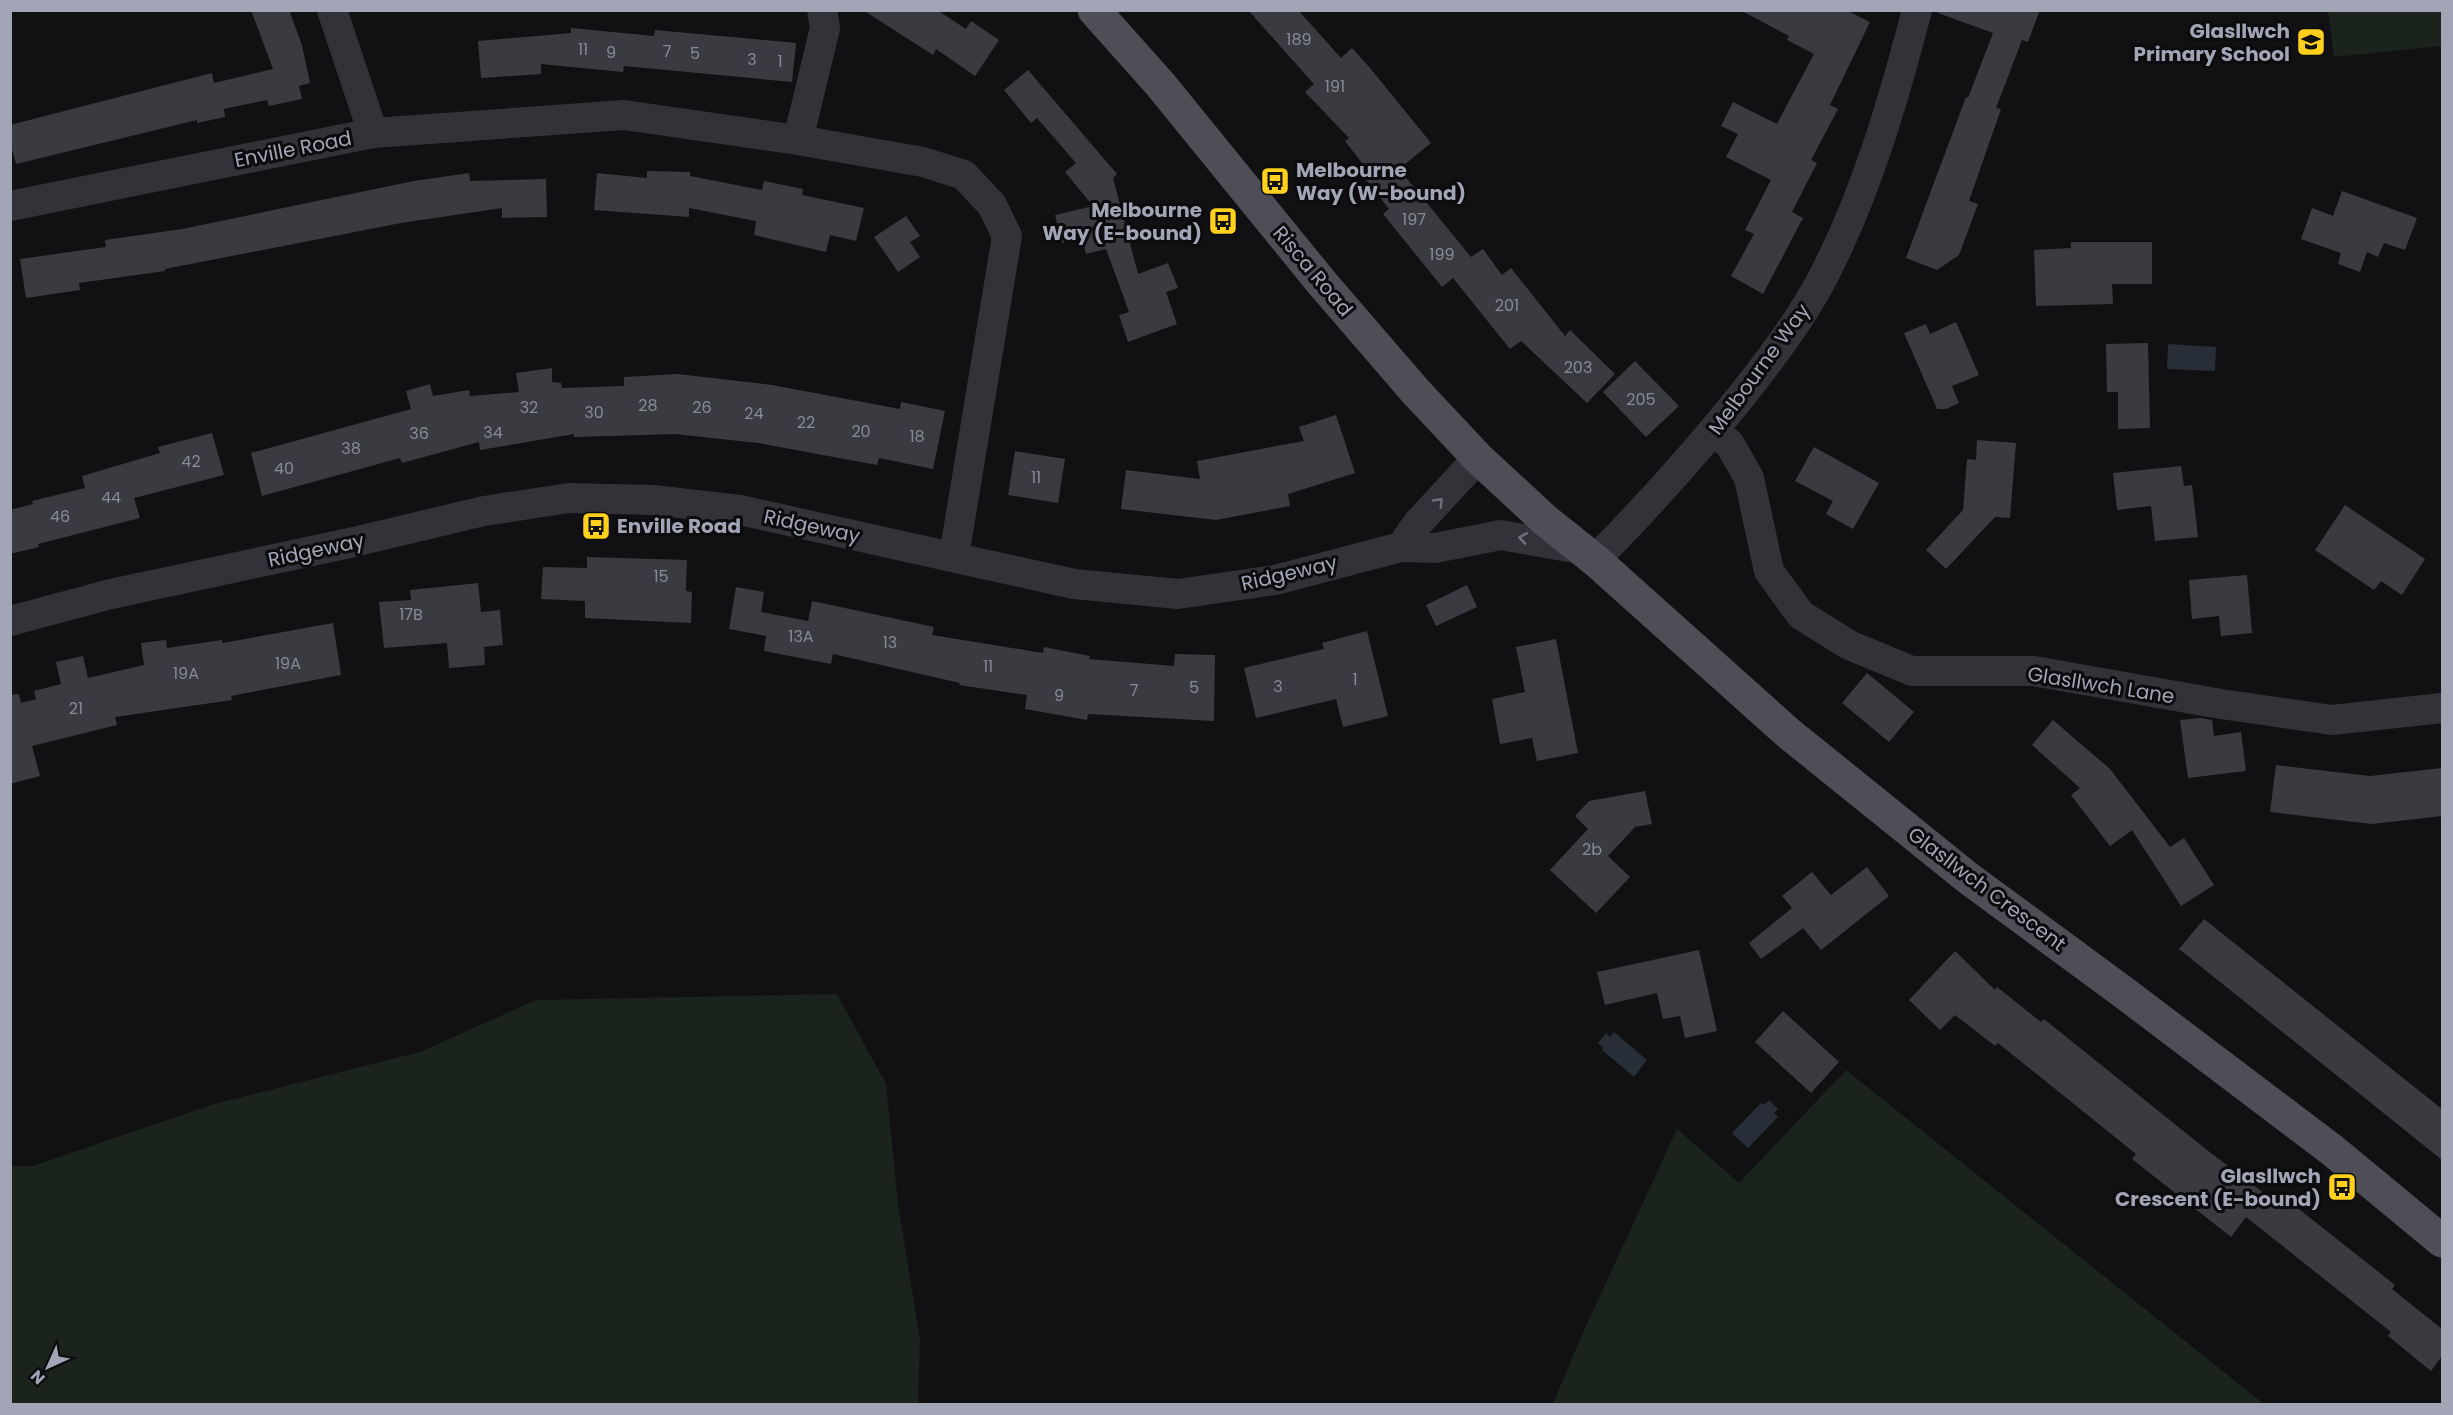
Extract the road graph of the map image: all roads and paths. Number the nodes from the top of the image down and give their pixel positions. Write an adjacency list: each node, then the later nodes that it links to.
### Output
1 (332, 10): 5 (street)
2 (822, 10): 6 (street)
3 (1094, 10): 9 (main road, Risca Road)
4 (1917, 10): 8 (street, Melbourne Way)
5 (373, 133): 6 (street, Enville Road); 7 (street, Enville Road)
6 (798, 140): 13 (street, Enville Road)
7 (10, 206)
8 (1712, 434): 12 (street, Melbourne Way); 15 (street, Glasllwch Lane)
9 (1478, 458): 10 (main road, Risca Road); 11 (street, one-way to 9)
10 (1545, 520): 12 (main road, Glasllwch Crescent)
11 (1401, 547): 12 (street, Ridgeway, one-way to 11); 13 (street, Ridgeway)
12 (1588, 555): 16 (main road, Glasllwch Crescent)
13 (954, 556): 14 (street, Ridgeway)
14 (10, 621)
15 (2442, 708)
16 (2442, 1241)

